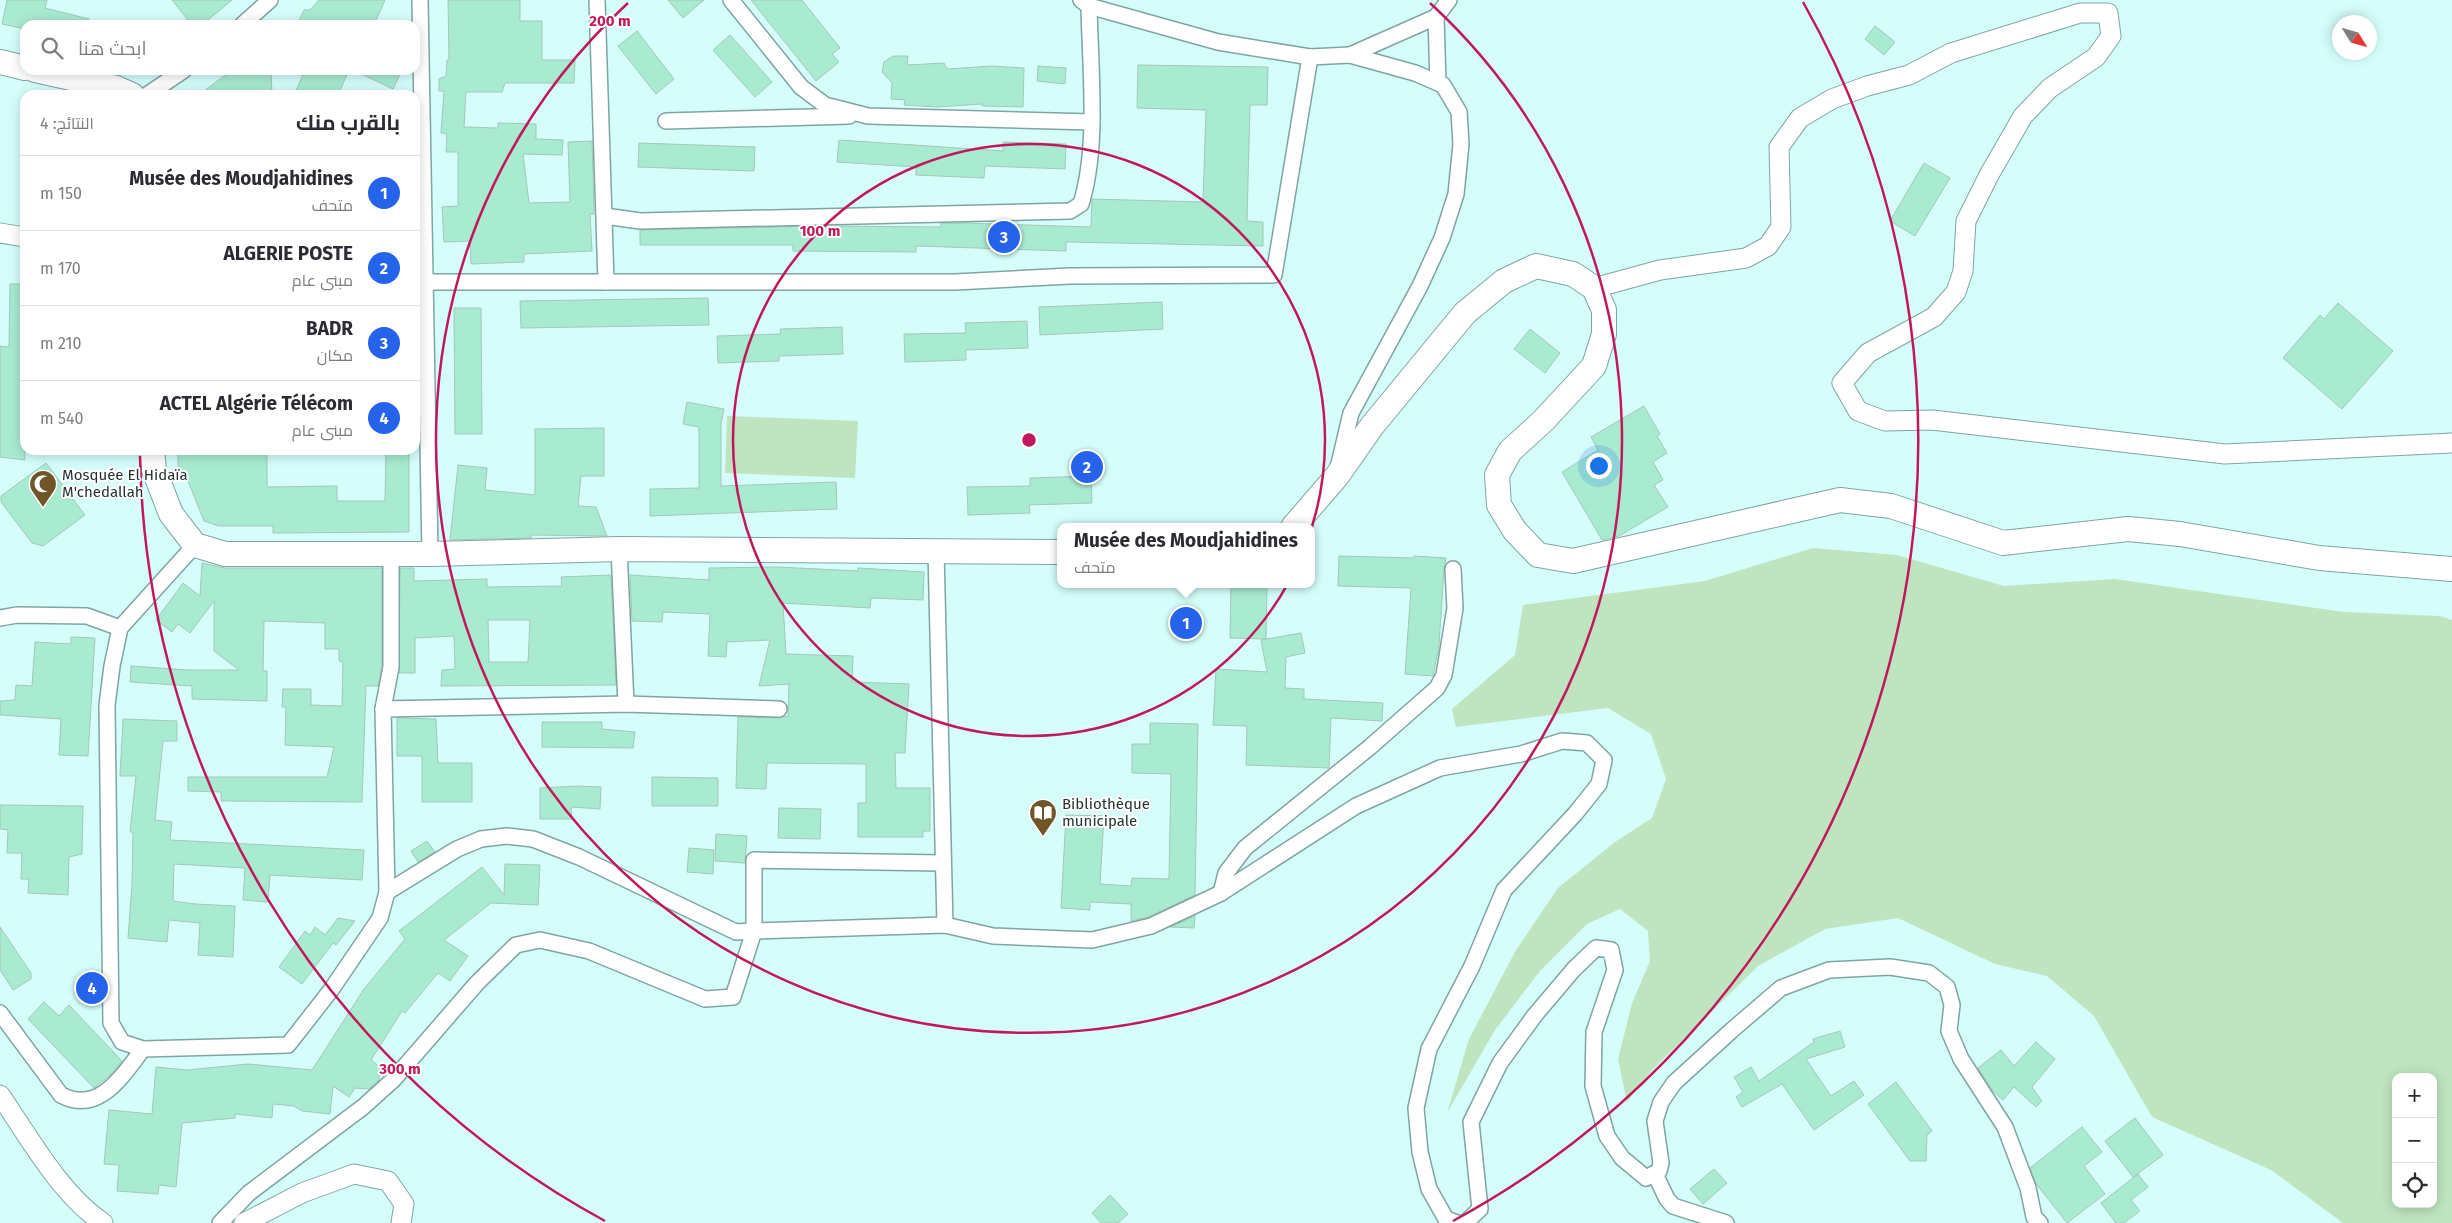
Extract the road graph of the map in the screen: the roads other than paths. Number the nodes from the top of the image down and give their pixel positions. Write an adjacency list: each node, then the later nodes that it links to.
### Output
1 (270, 0): 8 (street)
2 (420, 0): 24 (street)
3 (597, 0): 21 (street)
4 (731, 0): 18 (street)
5 (1449, 0): 7 (street)
6 (1085, 3): 10 (street); 20 (street)
7 (1436, 18): 9 (street); 15 (street)
8 (248, 20)
9 (1350, 55): 10 (street); 15 (street)
10 (1310, 57): 25 (street)
11 (0, 62): 12 (main road)
12 (20, 67)
13 (58, 75): 16 (main road)
14 (177, 75): 17 (street)
15 (1438, 83): 29 (street)
16 (121, 90)
17 (154, 90)
18 (868, 116): 19 (street); 20 (street)
19 (666, 121)
20 (1092, 122): 21 (street)
21 (605, 216): 25 (street)
22 (0, 233): 23 (street)
23 (20, 236)
24 (420, 282): 25 (street); 36 (street)
25 (606, 282)
26 (1594, 288): 27 (street); 29 (main road); 38 (main road)
27 (2452, 443)
28 (152, 455): 31 (main road)
29 (1337, 476): 30 (main road)
30 (1296, 523)
31 (195, 545): 35 (main road); 40 (street)
32 (619, 549): 33 (main road); 36 (main road); 41 (street)
33 (936, 551): 34 (main road); 44 (street)
34 (1057, 552)
35 (391, 554): 36 (main road); 42 (street)
36 (430, 554)
37 (1453, 569): 46 (street)
38 (2452, 569)
39 (0, 618): 40 (street)
40 (120, 628): 50 (street)
41 (626, 704): 42 (street); 43 (street)
42 (382, 709): 45 (street)
43 (779, 709)
44 (943, 863): 47 (street); 48 (street)
45 (387, 892): 48 (street); 50 (street)
46 (1221, 893): 47 (street); 57 (street)
47 (945, 925): 48 (street)
48 (754, 931): 54 (street)
49 (0, 1013): 50 (street)
50 (143, 1049)
51 (0, 1095): 53 (street)
52 (1655, 1174): 58 (street); 59 (street); 60 (street)
53 (102, 1223)
54 (220, 1223)
55 (244, 1223): 56 (street)
56 (401, 1223)
57 (1458, 1223)
58 (1465, 1223)
59 (1726, 1223)
60 (2040, 1223)

